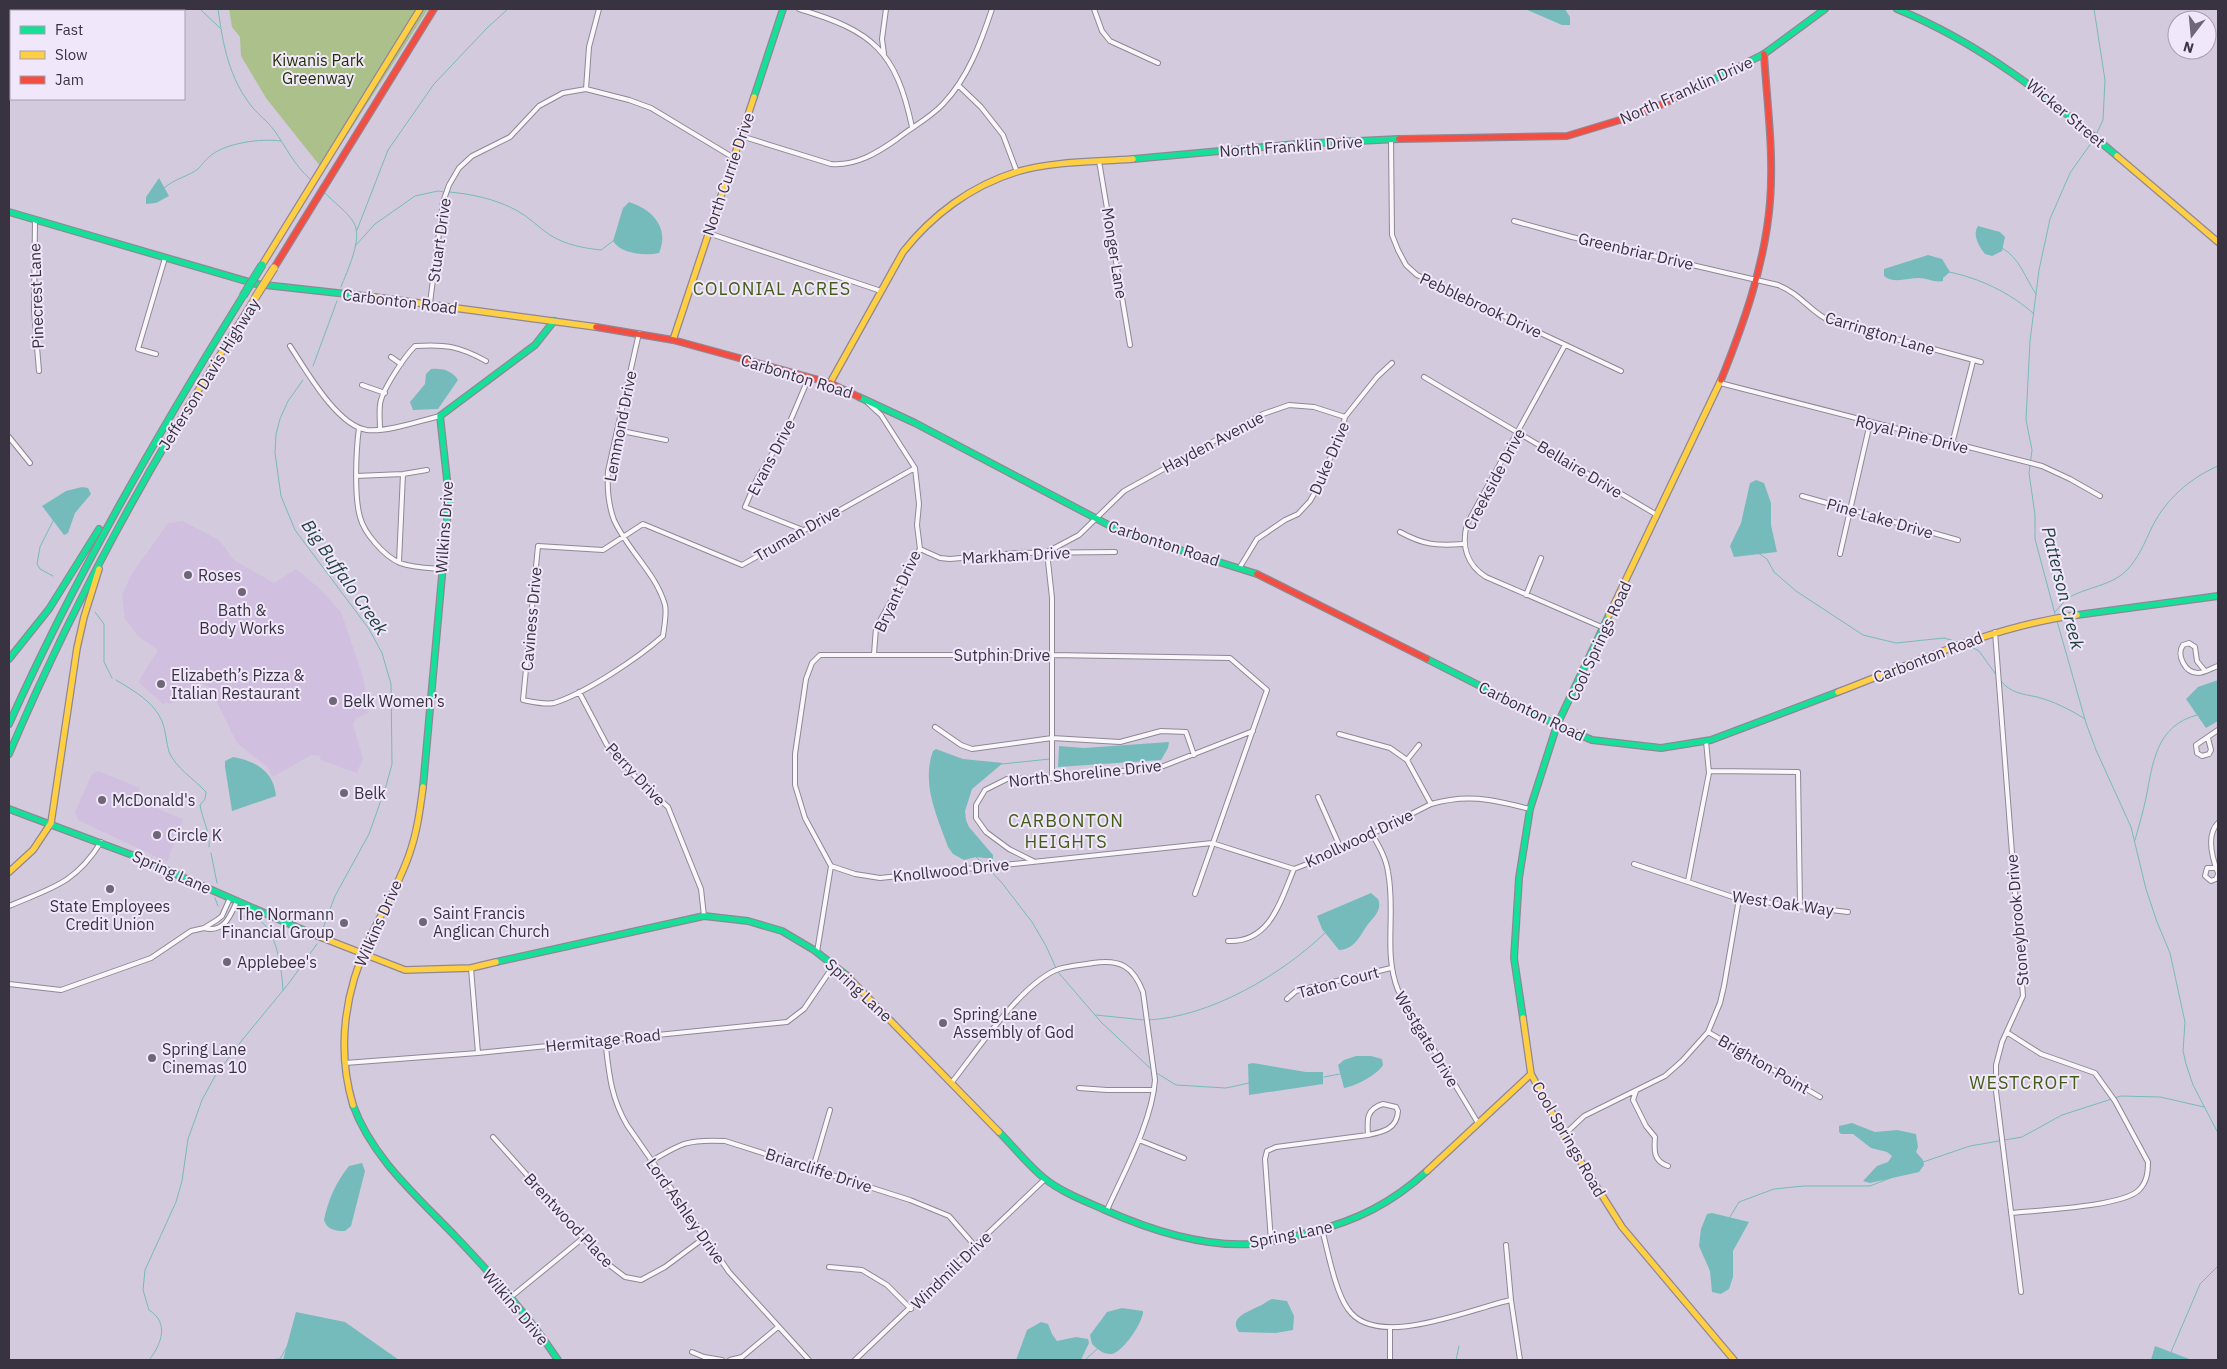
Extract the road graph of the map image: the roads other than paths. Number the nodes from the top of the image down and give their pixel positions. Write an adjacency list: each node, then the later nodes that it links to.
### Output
1 (420, 9): 68 (main road, Jefferson Davis Highway, bridge)
2 (434, 9): 84 (main road, Jefferson Davis Highway, bridge)
3 (599, 9): 15 (street)
4 (783, 9): 17 (main road, North Currie Drive)
5 (799, 9): 11 (street)
6 (886, 9): 11 (street)
7 (992, 9): 14 (street)
8 (1094, 9): 13 (street)
9 (1825, 9): 12 (main road, North Franklin Drive)
10 (1897, 9): 26 (main road, Wicker Street)
11 (884, 54): 16 (street)
12 (1764, 54): 18 (main road, North Franklin Drive); 28 (main road, Cool Springs Road)
13 (1158, 63)
14 (958, 85): 16 (street); 21 (street)
15 (586, 89): 19 (street, Stuart Drive); 30 (street, Stuart Drive)
16 (912, 128): 17 (street)
17 (741, 136): 19 (main road, North Currie Drive)
18 (1391, 139): 20 (main road, North Franklin Drive); 35 (street, Pebblebrook Drive)
19 (734, 158): 25 (main road, North Currie Drive)
20 (1099, 161): 21 (main road, North Franklin Drive); 34 (street, Monger Lane)
21 (1017, 172): 29 (main road, North Franklin Drive)
22 (9, 212): 23 (main road, Carbonton Road)
23 (35, 220): 27 (main road, Carbonton Road); 45 (street, Pinecrest Lane)
24 (1514, 221): 28 (street, Greenbriar Drive)
25 (708, 233): 29 (street); 33 (main road, North Currie Drive)
26 (2218, 242)
27 (165, 258): 30 (main road, Carbonton Road); 37 (street)
28 (1758, 279): 40 (street, Carrington Lane); 49 (main road, Cool Springs Road)
29 (882, 291): 48 (main road, North Franklin Drive)
30 (430, 303): 31 (main road, Carbonton Road)
31 (554, 321): 32 (main road, Carbonton Road); 53 (main road)
32 (639, 333): 33 (main road, Carbonton Road); 58 (street, Lemmond Drive)
33 (673, 340): 46 (main road, Carbonton Road)
34 (1130, 345)
35 (1565, 345): 44 (street, Pebblebrook Drive); 59 (street, Creekside Drive)
36 (290, 346): 56 (street)
37 (156, 354)
38 (391, 357): 43 (street)
39 (486, 360): 43 (street)
40 (1973, 361): 41 (street, Carrington Lane); 62 (street)
41 (1981, 362)
42 (1392, 363): 54 (street, Duke Drive)
43 (401, 364): 51 (street)
44 (1621, 370)
45 (39, 372)
46 (809, 377): 48 (main road, Carbonton Road); 74 (street, Evans Drive)
47 (1424, 378): 59 (street, Bellaire Drive)
48 (830, 383): 52 (main road, Carbonton Road)
49 (1720, 383): 55 (street, Royal Pine Drive); 72 (main road, Cool Springs Road)
50 (362, 385): 51 (street)
51 (385, 393): 57 (street)
52 (862, 396): 64 (street, Bryant Drive); 73 (main road, Carbonton Road)
53 (440, 416): 57 (street); 88 (main road, Wilkins Drive)
54 (1345, 417): 73 (street, Hayden Avenue); 87 (street, Duke Drive)
55 (1870, 423): 62 (street, Royal Pine Drive); 71 (street)
56 (359, 428): 57 (street); 67 (street)
57 (380, 429)
58 (617, 430): 61 (street); 76 (street, Lemmond Drive)
59 (1518, 432): 72 (street, Bellaire Drive); 78 (street, Creekside Drive)
60 (9, 437): 63 (street)
61 (666, 440)
62 (1952, 444): 70 (street, Royal Pine Drive)
63 (30, 463)
64 (915, 468): 74 (street, Truman Drive); 80 (street, Bryant Drive)
65 (427, 470): 66 (street)
66 (403, 474): 67 (street); 86 (street)
67 (356, 476): 86 (street)
68 (130, 484): 95 (main road); 100 (main road, Jefferson Davis Highway)
69 (1802, 496): 71 (street, Pine Lake Drive)
70 (2100, 496)
71 (1850, 511): 77 (street, Pine Lake Drive); 83 (street)
72 (1658, 516): 91 (main road, Cool Springs Road)
73 (1096, 520): 81 (street, Hayden Avenue); 87 (main road, Carbonton Road)
74 (803, 530): 76 (street, Truman Drive)
75 (1400, 532): 78 (street)
76 (623, 536): 79 (street, Truman Drive); 99 (street, Lemmond Drive)
77 (1958, 540)
78 (1463, 544): 89 (street, Creekside Drive)
79 (538, 546): 98 (street, Caviness Drive)
80 (920, 549): 81 (street, Markham Drive); 93 (street, Bryant Drive)
81 (1048, 552): 82 (street, Markham Drive); 94 (street)
82 (1114, 552)
83 (1840, 554)
84 (102, 557): 110 (main road, Jefferson Davis Highway); 119 (main road)
85 (1541, 558): 89 (street)
86 (399, 562): 88 (street)
87 (1240, 567): 101 (main road, Carbonton Road)
88 (442, 569): 143 (main road, Wilkins Drive)
89 (1526, 594): 91 (street, Creekside Drive)
90 (2218, 596): 92 (main road, Carbonton Road)
91 (1604, 628): 101 (main road, Cool Springs Road)
92 (1995, 632): 108 (main road, Carbonton Road); 150 (street, Stoneybrook Drive)
93 (874, 654): 94 (street, Sutphin Drive); 127 (street, Sutphin Drive)
94 (1052, 655): 104 (street, Sutphin Drive); 106 (street)
95 (9, 660)
96 (2218, 666): 97 (street)
97 (2205, 671): 97 (street)
98 (524, 692): 99 (street, Lemmond Drive)
99 (579, 692): 139 (street, Perry Drive)
100 (9, 724)
101 (1557, 725): 108 (main road, Carbonton Road); 118 (main road, Cool Springs Road)
102 (935, 727): 106 (street)
103 (2218, 730): 107 (street)
104 (1253, 732): 111 (street, North Shoreline Drive); 123 (street, Sutphin Drive)
105 (1339, 734): 112 (street)
106 (1052, 738): 111 (street); 114 (street)
107 (2208, 738): 107 (street)
108 (1706, 742): 113 (street)
109 (1418, 745): 112 (street)
110 (9, 754)
111 (1194, 754): 114 (street, North Shoreline Drive)
112 (1407, 760): 116 (street)
113 (1709, 771): 132 (street); 137 (street)
114 (1052, 778): 125 (street, North Shoreline Drive)
115 (1318, 797): 124 (street)
116 (1431, 804): 118 (street, Knollwood Drive); 121 (street, Knollwood Drive)
117 (9, 809): 119 (main road, Spring Lane)
118 (1530, 810): 154 (main road, Cool Springs Road)
119 (50, 823): 122 (main road, Spring Lane); 130 (main road)
120 (2218, 823): 128 (street)
121 (1372, 834): 124 (street, Knollwood Drive); 146 (street, Westgate Drive)
122 (101, 842): 135 (main road, Spring Lane); 136 (street)
123 (1212, 843): 125 (street, Knollwood Drive); 129 (street, Knollwood Drive); 133 (street, Sutphin Drive)
124 (1341, 849): 129 (street, Knollwood Drive)
125 (1033, 861): 127 (street, Knollwood Drive)
126 (1634, 864): 132 (street, West Oak Way)
127 (831, 866): 142 (street)
128 (2215, 868): 131 (street); 131 (street)
129 (1294, 869): 141 (street)
130 (9, 872)
131 (2218, 874)
132 (1688, 881): 134 (street, West Oak Way)
133 (1195, 894)
134 (1739, 899): 137 (street, West Oak Way); 149 (street)
135 (234, 900): 140 (street); 140 (street); 143 (main road, Spring Lane)
136 (9, 906)
137 (1800, 906): 138 (street, West Oak Way)
138 (1848, 912)
139 (704, 916): 142 (main road, Spring Lane); 145 (main road, Spring Lane)
140 (204, 928): 147 (street)
141 (1228, 941)
142 (817, 952): 144 (main road, Spring Lane)
143 (363, 954): 145 (main road, Spring Lane); 153 (main road, Wilkins Drive)
144 (834, 966): 151 (street, Hermitage Road); 155 (main road, Spring Lane)
145 (471, 968): 152 (street)
146 (1391, 968): 148 (street, Taton Court); 161 (street, Westgate Drive)
147 (9, 984)
148 (1287, 999)
149 (1708, 1032): 158 (street); 159 (street, Brighton Point)
150 (2008, 1033): 172 (street, Stoneybrook Drive); 172 (street)
151 (605, 1040): 152 (street, Hermitage Road); 167 (street, Lord Ashley Drive)
152 (478, 1053): 153 (street, Hermitage Road)
153 (345, 1063): 181 (main road, Wilkins Drive)
154 (1531, 1074): 161 (main road, Spring Lane); 163 (main road, Cool Springs Road)
155 (952, 1082): 157 (street); 170 (main road, Spring Lane)
156 (1079, 1088): 157 (street)
157 (1154, 1090): 165 (street)
158 (1636, 1091): 163 (street); 168 (street)
159 (1820, 1097)
160 (830, 1110): 169 (street)
161 (1478, 1123): 173 (main road, Spring Lane)
162 (1368, 1135): 162 (street); 176 (street)
163 (1564, 1135): 194 (main road, Cool Springs Road)
164 (493, 1137): 174 (street, Brentwood Place)
165 (1139, 1140): 166 (street); 171 (street)
166 (1184, 1158)
167 (650, 1162): 169 (street, Briarcliffe Drive); 175 (street, Lord Ashley Drive)
168 (1668, 1166)
169 (813, 1168): 178 (street, Briarcliffe Drive)
170 (1045, 1179): 171 (main road, Spring Lane); 178 (street, Windmill Drive)
171 (1107, 1210): 176 (main road, Spring Lane)
172 (2011, 1213): 180 (street, Stoneybrook Drive)
173 (1322, 1229): 176 (main road, Spring Lane); 185 (street)
174 (583, 1238): 175 (street, Brentwood Place); 181 (street)
175 (704, 1238): 184 (street, Lord Ashley Drive)
176 (1271, 1241)
177 (1506, 1245): 182 (street)
178 (975, 1246): 183 (street, Windmill Drive)
179 (829, 1267): 183 (street)
180 (2021, 1292)
181 (511, 1297): 187 (main road, Wilkins Drive)
182 (1511, 1300): 185 (street); 193 (street)
183 (911, 1309): 191 (street, Windmill Drive)
184 (778, 1327): 189 (street); 190 (street, Lord Ashley Drive)
185 (1390, 1327): 192 (street)
186 (692, 1352): 188 (street)
187 (558, 1360)
188 (722, 1360)
189 (730, 1360)
190 (808, 1360)
191 (855, 1360)
192 (1390, 1360)
193 (1520, 1360)
194 (1734, 1360)

